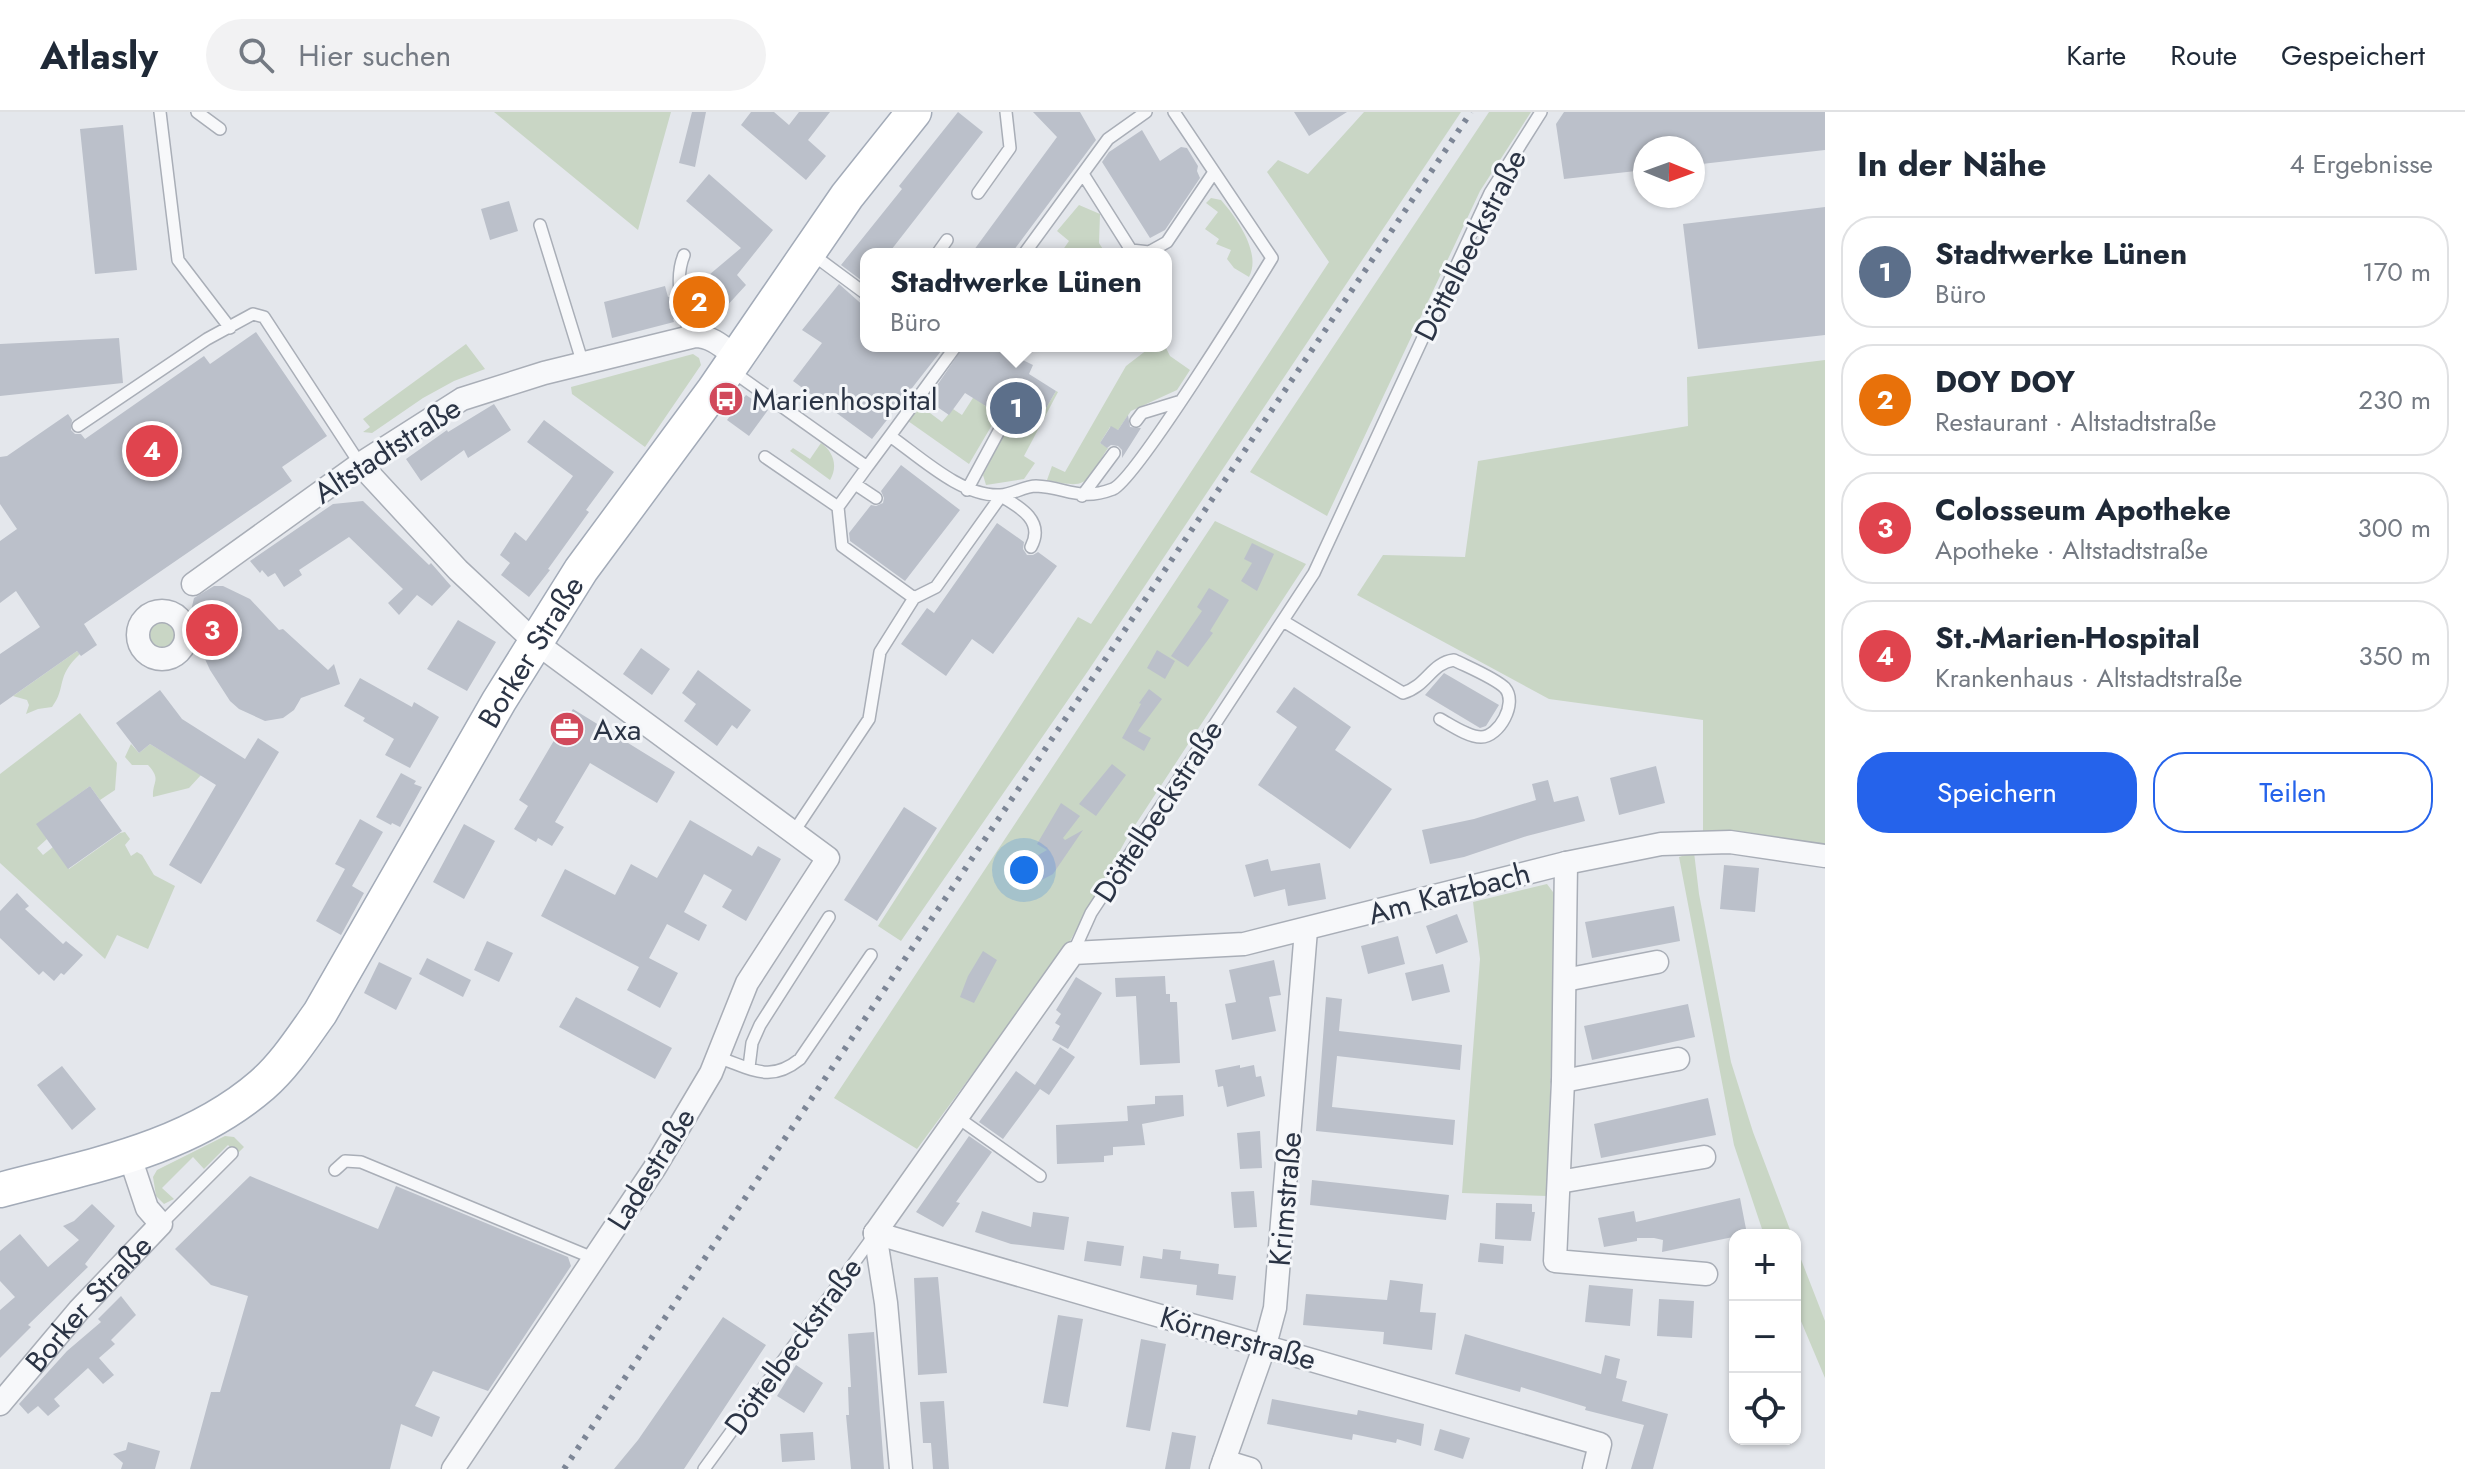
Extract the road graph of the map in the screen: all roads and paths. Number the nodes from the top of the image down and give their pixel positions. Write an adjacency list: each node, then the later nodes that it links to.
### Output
1 (160, 112): 21 (lane)
2 (197, 112): 8 (lane)
3 (914, 112): 18 (main road, Borker Straße)
4 (1006, 112): 11 (lane)
5 (1146, 112): 10 (lane)
6 (1174, 112): 9 (lane)
7 (1541, 112): 44 (lane, Döttelbeckstraße)
8 (220, 129)
9 (1214, 172): 17 (lane); 26 (lane)
10 (1083, 174): 15 (lane); 16 (lane)
11 (978, 193)
12 (540, 225): 25 (lane)
13 (947, 240): 14 (lane)
14 (941, 248)
15 (1028, 248)
16 (1130, 248)
17 (1156, 248)
18 (809, 252): 20 (lane); 24 (main road, Borker Straße)
19 (684, 255): 22 (lane)
20 (860, 290)
21 (230, 328): 28 (lane); 33 (lane)
22 (690, 337): 24 (street); 25 (street, Altstadtstraße)
23 (952, 352): 30 (lane)
24 (732, 363): 34 (lane); 45 (main road, Borker Straße)
25 (583, 364): 33 (street, Altstadtstraße)
26 (1179, 402): 27 (lane); 38 (lane)
27 (1136, 421)
28 (78, 426)
29 (1000, 429): 36 (lane)
30 (890, 436): 34 (lane); 36 (lane)
31 (1114, 453): 38 (lane)
32 (765, 457): 40 (lane)
33 (360, 464): 43 (street, Altstadtstraße); 45 (street)
34 (867, 467): 35 (lane)
35 (855, 484): 39 (lane); 40 (lane)
36 (967, 490): 37 (lane)
37 (1001, 496): 38 (lane); 41 (lane); 42 (lane)
38 (1082, 496)
39 (876, 498)
40 (838, 507): 42 (lane)
41 (1031, 547)
42 (914, 598): 47 (lane)
43 (170, 613)
44 (1283, 621): 46 (lane); 52 (lane, Döttelbeckstraße)
45 (535, 642): 47 (street); 62 (main road, Borker Straße)
46 (1440, 719)
47 (792, 833): 56 (street, Ladestraße)
48 (1825, 856): 49 (street, Am Katzbach)
49 (1566, 863): 51 (street, Am Katzbach); 55 (street)
50 (829, 917): 58 (lane)
51 (1306, 930): 52 (street, Am Katzbach); 72 (street, Krimstraße)
52 (1073, 953): 60 (street, Döttelbeckstraße)
53 (871, 955): 58 (lane)
54 (1657, 962): 55 (street)
55 (1565, 980): 59 (street)
56 (717, 1057): 58 (lane); 70 (street, Ladestraße)
57 (1678, 1059): 59 (street)
58 (749, 1067)
59 (1563, 1081): 66 (street)
60 (957, 1117): 65 (lane); 69 (street, Döttelbeckstraße)
61 (232, 1153): 68 (lane)
62 (130, 1157): 67 (main road, Borker Straße); 68 (street, Borker Straße)
63 (1704, 1157): 66 (street)
64 (335, 1170): 70 (lane)
65 (1040, 1176)
66 (1559, 1182): 71 (street)
67 (0, 1190)
68 (161, 1224): 73 (street, Borker Straße)
69 (875, 1233): 72 (street, Körnerstraße); 76 (lane, Döttelbeckstraße); 77 (street)
70 (593, 1258): 75 (street, Ladestraße)
71 (1706, 1274)
72 (1265, 1345): 74 (street, Krimstraße); 79 (street, Körnerstraße)
73 (0, 1404)
74 (1223, 1465): 78 (street, Krimstraße)
75 (453, 1469)
76 (704, 1469)
77 (901, 1469)
78 (1250, 1469)
79 (1594, 1469)

